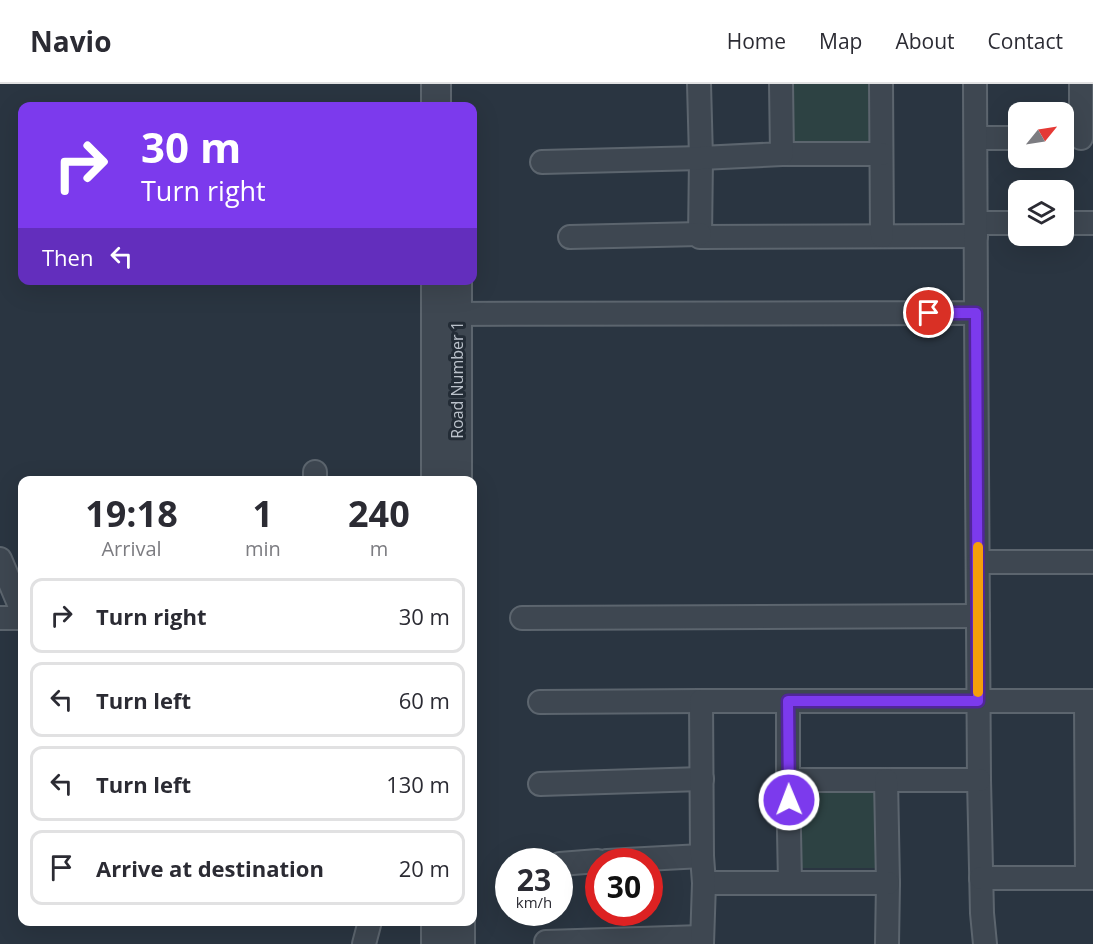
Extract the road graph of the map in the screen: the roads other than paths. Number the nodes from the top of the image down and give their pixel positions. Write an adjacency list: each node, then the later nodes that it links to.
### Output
1 (436, 84): 8 (street)
2 (456, 84): 9 (street)
3 (699, 84): 15 (street)
4 (781, 84): 13 (street)
5 (881, 84): 14 (street)
6 (975, 84): 10 (street)
7 (1081, 84): 12 (street)
8 (436, 102)
9 (456, 102)
10 (976, 138): 11 (street); 20 (street)
11 (1008, 138)
12 (1079, 138)
13 (782, 154): 14 (street); 15 (street)
14 (881, 154): 22 (street)
15 (701, 158): 16 (street); 21 (street)
16 (542, 162)
17 (1074, 223): 18 (street)
18 (1093, 223)
19 (1008, 224): 20 (street)
20 (976, 229): 22 (street); 26 (street)
21 (700, 234): 22 (street); 23 (street)
22 (882, 236)
23 (570, 237)
24 (437, 285): 27 (street, Road Number 1)
25 (455, 285): 27 (street, Road Number 1)
26 (976, 313): 27 (street); 31 (street)
27 (446, 314): 28 (street, Road Number 1); 29 (street, Road Number 1)
28 (436, 476)
29 (458, 476)
30 (0, 559): 33 (street)
31 (978, 562): 32 (street); 34 (street)
32 (1093, 562)
33 (18, 602)
34 (978, 616): 37 (street); 40 (street)
35 (0, 618): 36 (street)
36 (18, 618)
37 (522, 618)
38 (701, 701): 39 (street); 42 (street); 43 (street)
39 (788, 701): 40 (street); 44 (street)
40 (978, 701): 41 (street); 46 (street)
41 (1089, 701): 47 (street)
42 (540, 702)
43 (702, 779): 48 (street); 49 (street)
44 (788, 780): 45 (street); 54 (street)
45 (886, 780): 46 (street); 55 (street)
46 (979, 780): 51 (street)
47 (1089, 783): 52 (street)
48 (540, 784)
49 (702, 856): 50 (street); 53 (street)
50 (663, 858)
51 (981, 878): 52 (street); 65 (street)
52 (1090, 878)
53 (704, 883): 54 (street); 59 (street)
54 (790, 883): 55 (street)
55 (888, 883): 64 (street)
56 (369, 926): 61 (street)
57 (436, 926): 62 (street)
58 (460, 926): 63 (street)
59 (702, 940): 60 (street)
60 (546, 942)
61 (364, 944)
62 (436, 944)
63 (460, 944)
64 (887, 944)
65 (985, 944)

